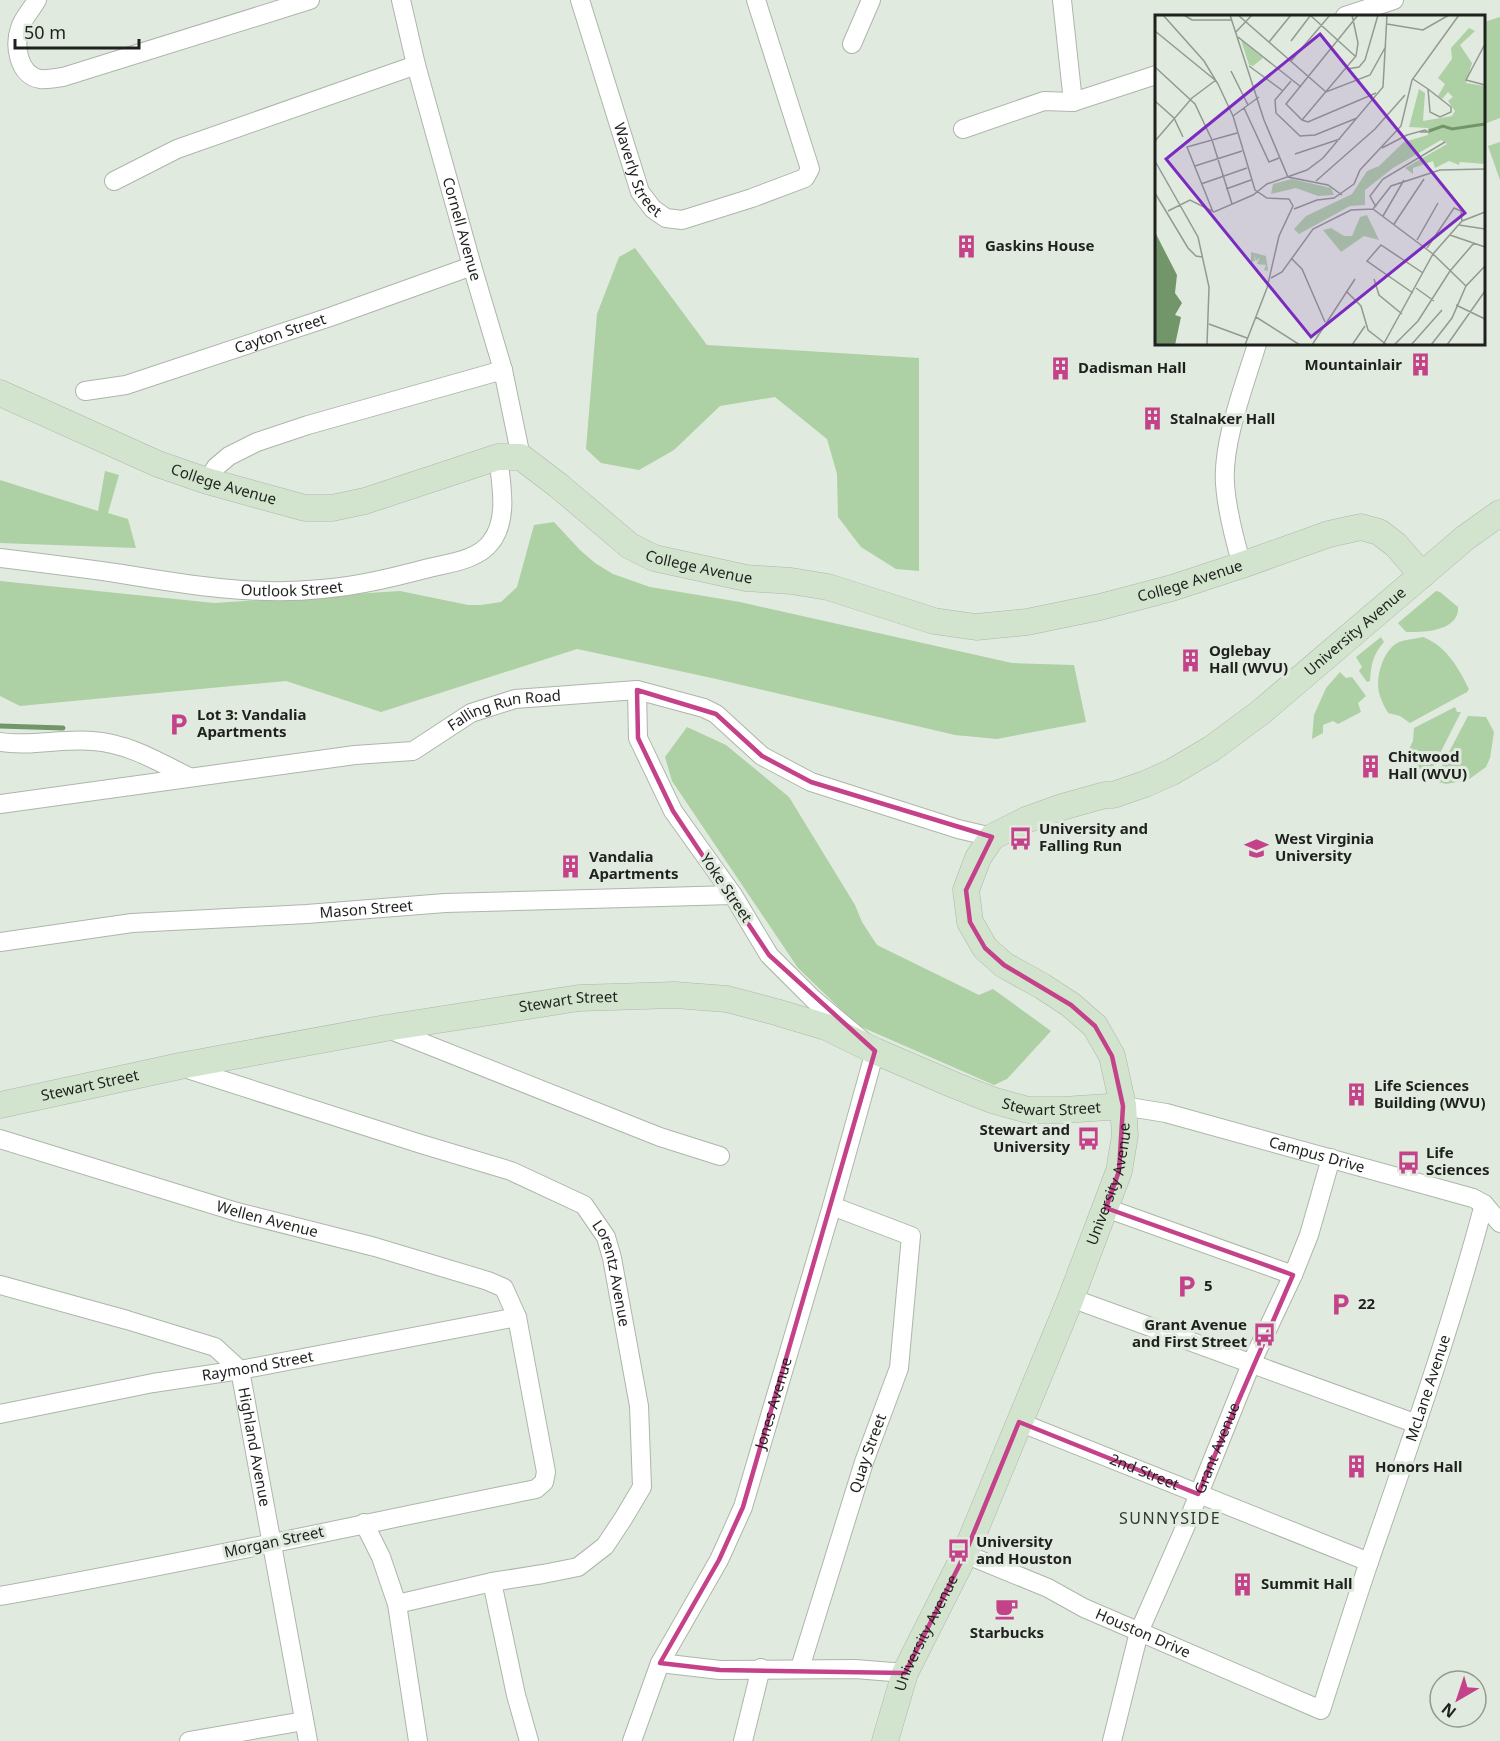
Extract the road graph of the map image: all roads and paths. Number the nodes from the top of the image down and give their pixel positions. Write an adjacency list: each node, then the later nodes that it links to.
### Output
1 (38, 0): 2 (street)
2 (310, 0)
3 (401, 0): 11 (street, Cornell Avenue)
4 (580, 0): 5 (street, Waverly Street)
5 (756, 0)
6 (871, 0): 10 (street)
7 (1062, 0): 13 (street)
8 (1394, 0): 9 (street)
9 (1349, 15)
10 (852, 44)
11 (416, 65): 15 (street); 16 (street, Cornell Avenue)
12 (1155, 75): 13 (street)
13 (1072, 102): 14 (street)
14 (963, 129)
15 (114, 181)
16 (472, 266): 18 (street, Cornell Avenue); 19 (street, Cayton Street)
17 (1257, 345): 27 (street)
18 (503, 370): 21 (street, Cornell Avenue); 22 (street)
19 (85, 391)
20 (0, 393): 22 (street, College Avenue)
21 (510, 457): 22 (street, College Avenue); 26 (street, Outlook Street); 27 (street, College Avenue)
22 (207, 481)
23 (1500, 513): 24 (street, University Avenue)
24 (1465, 538): 25 (street); 28 (street, University Avenue)
25 (1396, 545): 27 (street, College Avenue); 28 (street, College Avenue)
26 (0, 558)
27 (1242, 566)
28 (1422, 575): 33 (street, University Avenue)
29 (637, 690): 31 (street, Falling Run Road); 33 (street, Falling Run Road); 34 (street, Yoke Street)
30 (0, 742): 31 (street)
31 (189, 777): 32 (street, Falling Run Road)
32 (0, 804)
33 (993, 837): 40 (street, University Avenue)
34 (733, 895): 35 (street, Mason Street); 37 (street, Yoke Street)
35 (0, 942)
36 (386, 1028): 37 (street, Stewart Street); 38 (street, Stewart Street); 42 (street)
37 (875, 1051): 40 (street, Stewart Street); 45 (street, Jones Avenue)
38 (180, 1066): 39 (street, Stewart Street); 63 (street, Lorentz Avenue)
39 (0, 1105)
40 (1123, 1106): 43 (street, Campus Drive); 46 (street, University Avenue)
41 (0, 1139): 51 (street, Wellen Avenue)
42 (720, 1156)
43 (1331, 1158): 44 (street, Campus Drive); 48 (street, Grant Avenue)
44 (1484, 1204): 47 (street, Campus Drive); 56 (street, McLane Avenue)
45 (832, 1206): 67 (street, Jones Avenue); 69 (street, Quay Street)
46 (1106, 1208): 48 (street); 50 (street, University Avenue)
47 (1500, 1223)
48 (1293, 1275): 52 (street, Grant Avenue)
49 (0, 1285): 53 (street, Highland Avenue)
50 (1071, 1298): 52 (street); 55 (street, University Avenue)
51 (517, 1317): 53 (street, Raymond Street); 57 (street, Wellen Avenue)
52 (1251, 1364): 56 (street); 58 (street, Grant Avenue)
53 (240, 1370): 54 (street, Raymond Street); 60 (street, Highland Avenue)
54 (3, 1409)
55 (1019, 1422): 58 (street, 2nd Street); 61 (street, University Avenue)
56 (1417, 1424): 62 (street, McLane Avenue)
57 (544, 1482): 59 (street, Morgan Street)
58 (1198, 1494): 62 (street, 2nd Street); 66 (street, Grant Avenue)
59 (364, 1523): 60 (street, Morgan Street); 65 (street)
60 (272, 1544): 64 (street, Morgan Street); 72 (street, Highland Avenue)
61 (965, 1554): 66 (street, Houston Drive); 70 (street, University Avenue)
62 (1369, 1562): 71 (street, McLane Avenue)
63 (492, 1582): 65 (street, Lorentz Avenue); 76 (street)
64 (0, 1596)
65 (397, 1604): 75 (street)
66 (1139, 1632): 71 (street, Houston Drive); 80 (street, Grant Avenue)
67 (660, 1663): 68 (street); 77 (street, Jones Avenue)
68 (761, 1668): 69 (street); 78 (street)
69 (800, 1668): 70 (street)
70 (905, 1673): 79 (street, University Avenue)
71 (1321, 1710)
72 (304, 1721): 73 (street); 74 (street, Highland Avenue)
73 (189, 1741)
74 (308, 1741)
75 (418, 1741)
76 (529, 1741)
77 (632, 1741)
78 (743, 1741)
79 (885, 1741)
80 (1112, 1741)

